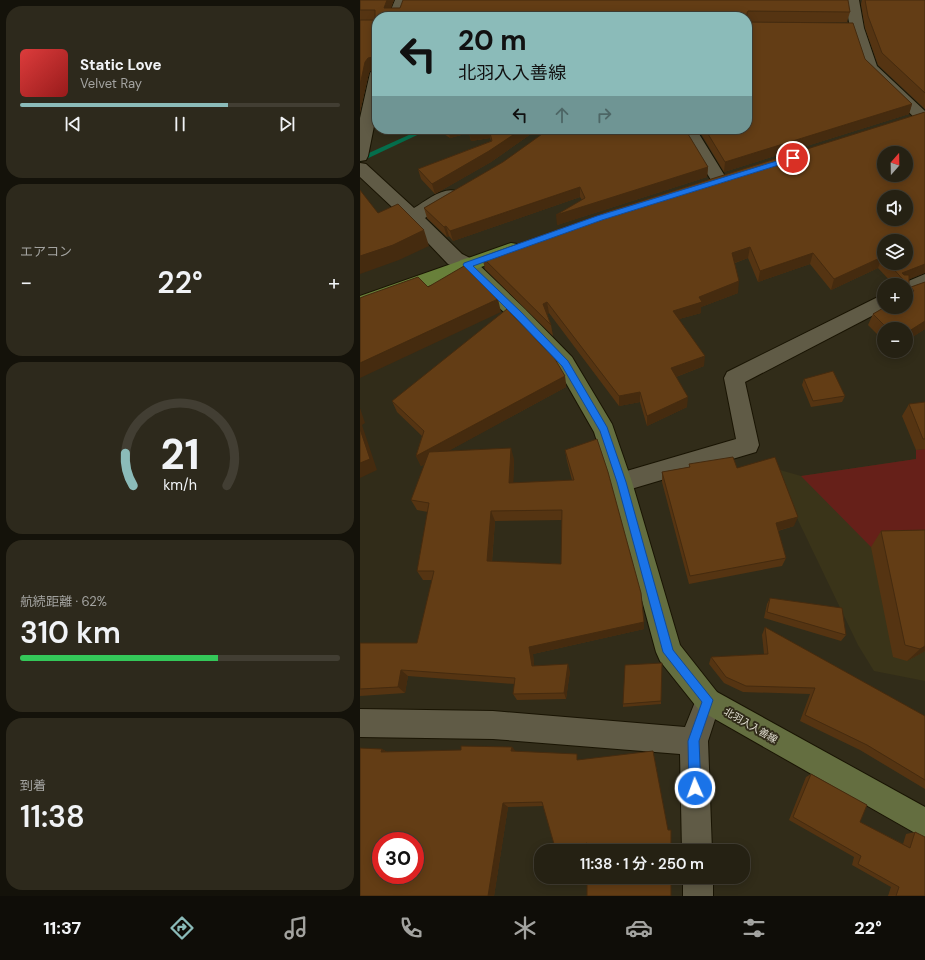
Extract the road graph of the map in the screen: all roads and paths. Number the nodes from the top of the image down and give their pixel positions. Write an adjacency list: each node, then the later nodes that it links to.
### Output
1 (402, 0): 3 (street)
2 (852, 0): 5 (street)
3 (397, 12)
4 (842, 28): 5 (main road)
5 (858, 28): 7 (street)
6 (372, 97): 9 (street)
7 (920, 118)
8 (692, 134): 11 (street)
9 (360, 156)
10 (360, 168): 14 (street)
11 (728, 179): 13 (main road)
12 (466, 186): 14 (street)
13 (702, 187)
14 (413, 217): 16 (street)
15 (526, 244): 16 (main road)
16 (467, 265): 19 (main road); 21 (main road, 北羽入入善線)
17 (925, 281): 18 (street)
18 (913, 287)
19 (360, 304)
20 (877, 306): 21 (street)
21 (621, 482): 22 (main road, 北羽入入善線)
22 (708, 700): 24 (street); 25 (main road, 北羽入入善線)
23 (360, 722): 24 (street)
24 (694, 741): 26 (street)
25 (925, 823)
26 (697, 844)
27 (698, 884): 28 (street)
28 (698, 896)

